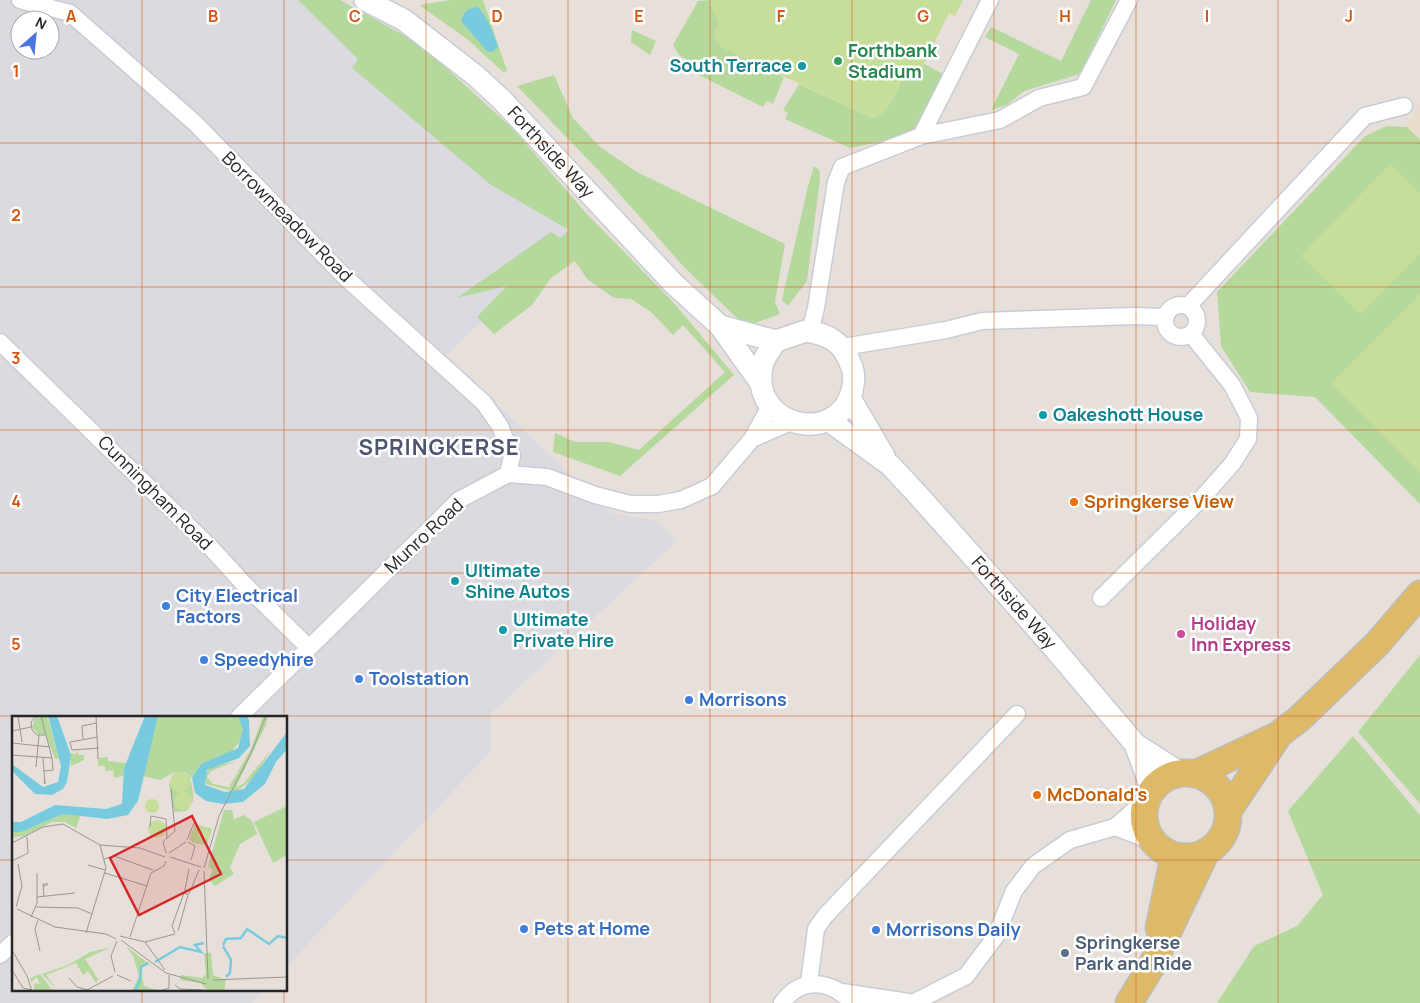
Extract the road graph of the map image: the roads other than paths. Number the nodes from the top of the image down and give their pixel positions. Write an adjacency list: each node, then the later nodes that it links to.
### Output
1 (20, 0): 22 (street, Borrowmeadow Road)
2 (365, 0): 9 (street, Forthside Way)
3 (990, 0): 6 (street)
4 (1128, 0): 6 (street)
5 (1404, 106): 7 (street)
6 (921, 136): 10 (street)
7 (1188, 306): 8 (street); 11 (street)
8 (1164, 317): 11 (street); 14 (street)
9 (720, 326): 12 (street, Forthside Way); 15 (street, Forthside Way)
10 (810, 332): 12 (street); 14 (street)
11 (1191, 334): 24 (street)
12 (776, 341): 15 (street)
13 (0, 342): 25 (street, Cunningham Road)
14 (843, 348): 16 (street)
15 (760, 382): 17 (street)
16 (850, 398): 18 (street); 21 (street, Forthside Way)
17 (770, 406): 19 (street); 20 (street)
18 (828, 420): 19 (street); 21 (street, Forthside Way)
19 (791, 422): 20 (street)
20 (752, 439): 22 (street)
21 (890, 465): 29 (street, Forthside Way)
22 (508, 474): 25 (street, Munro Road)
23 (1420, 594): 28 (main road)
24 (1101, 598)
25 (308, 647): 27 (street, Munro Road)
26 (1017, 714): 40 (street)
27 (240, 716)
28 (1278, 735): 30 (main road); 32 (main road)
29 (1135, 744): 30 (street, Forthside Way); 31 (street, Forthside Way)
30 (1188, 774): 31 (main road); 32 (main road)
31 (1149, 795): 33 (street); 34 (main road)
32 (1228, 811): 35 (main road)
33 (1115, 827): 34 (street); 43 (street)
34 (1152, 841): 36 (main road)
35 (1206, 852): 36 (main road); 39 (main road)
36 (1174, 856): 39 (main road)
37 (12, 944): 38 (street)
38 (0, 956)
39 (1152, 965): 44 (main road)
40 (809, 983): 41 (street); 42 (street)
41 (847, 998): 43 (street)
42 (782, 1003)
43 (914, 1003)
44 (1129, 1003)

